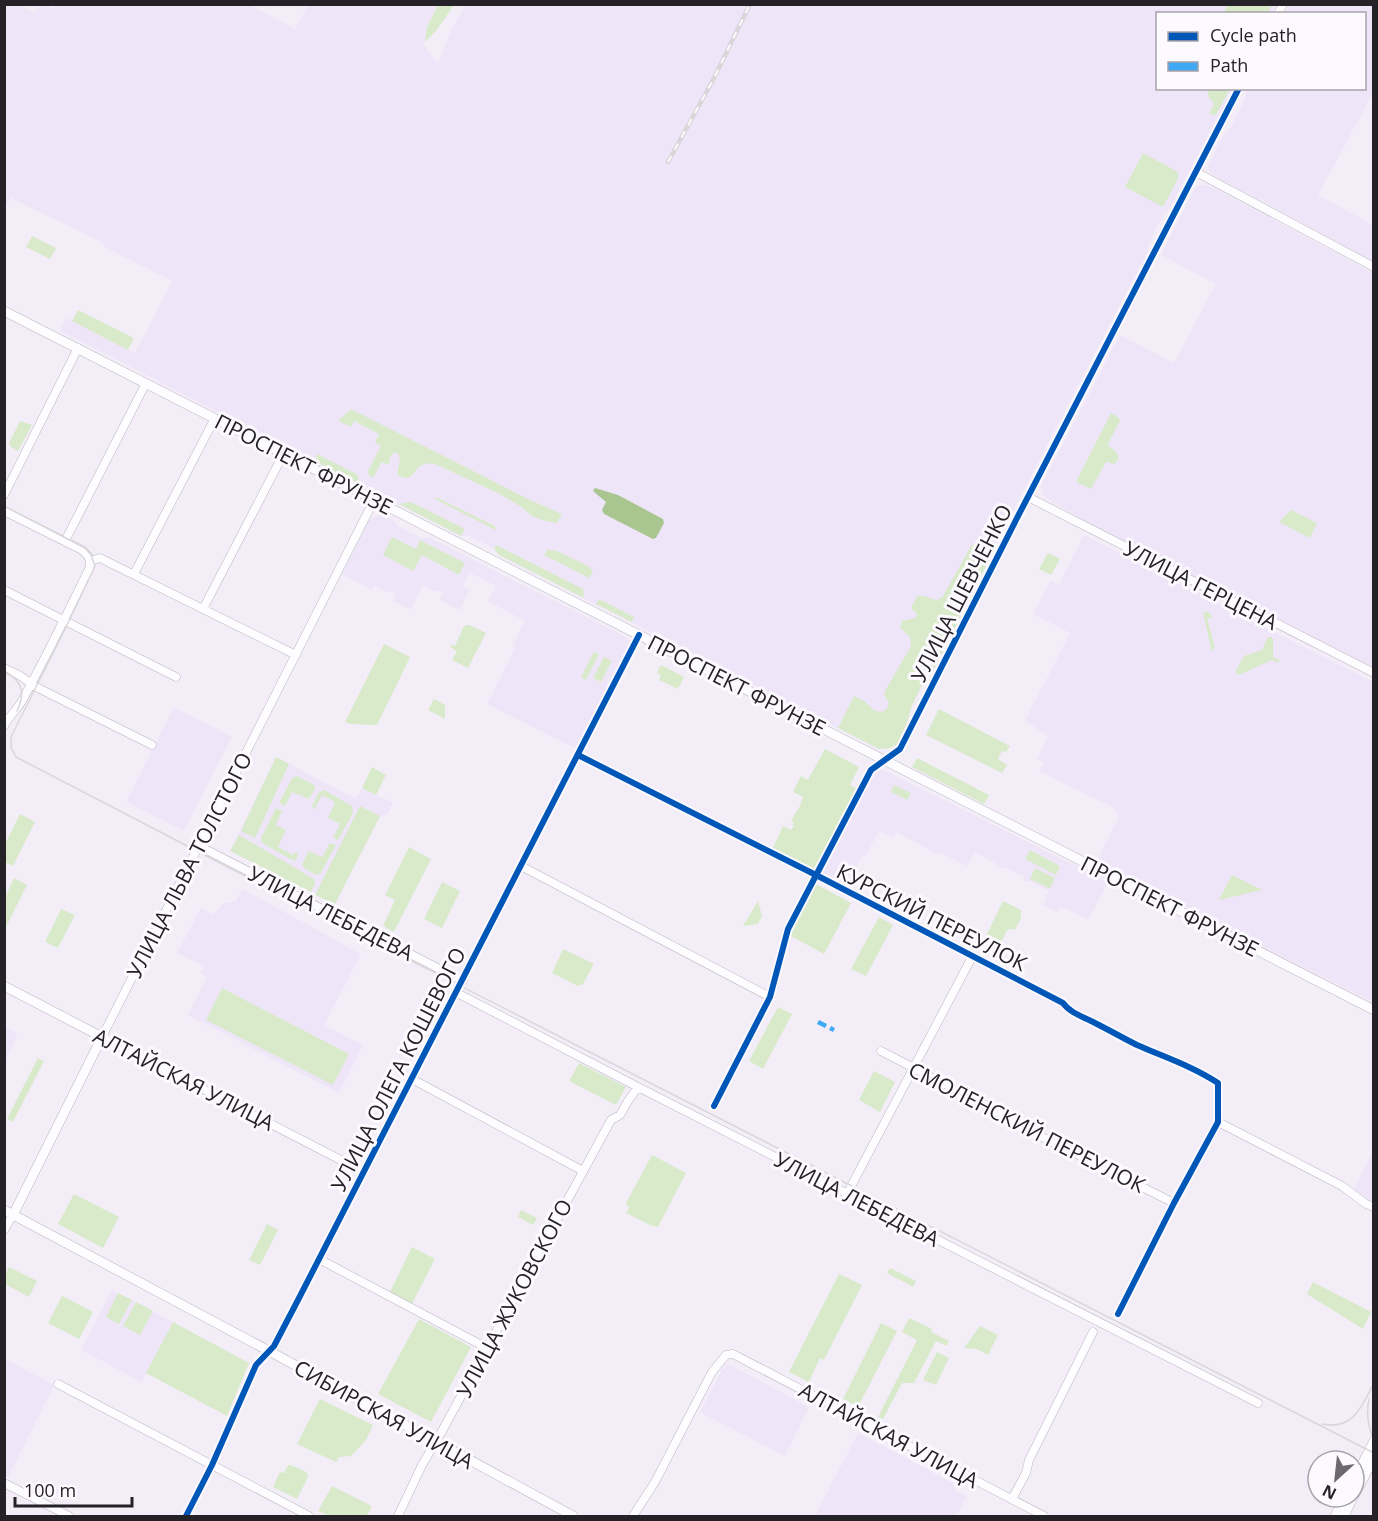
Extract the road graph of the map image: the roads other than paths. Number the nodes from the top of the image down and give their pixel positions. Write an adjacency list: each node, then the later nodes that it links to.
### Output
1 (1238, 90): 2 (street, УЛИЦА ШЕВЧЕНКО)
2 (1196, 172): 3 (street); 10 (street, УЛИЦА ШЕВЧЕНКО)
3 (1374, 267)
4 (5, 311): 5 (main road, ПРОСПЕКТ ФРУНЗЕ)
5 (78, 348): 6 (main road, ПРОСПЕКТ ФРУНЗЕ); 9 (street)
6 (146, 383): 7 (main road, ПРОСПЕКТ ФРУНЗЕ); 13 (street)
7 (215, 418): 8 (main road, ПРОСПЕКТ ФРУНЗЕ); 15 (street)
8 (284, 453): 11 (main road, ПРОСПЕКТ ФРУНЗЕ); 17 (street)
9 (4, 495)
10 (1028, 497): 22 (street, УЛИЦА ГЕРЦЕНА); 28 (street, УЛИЦА ШЕВЧЕНКО)
11 (374, 500): 19 (main road, ПРОСПЕКТ ФРУНЗЕ); 20 (street, УЛИЦА ЛЬВА ТОЛСТОГО)
12 (4, 511): 13 (street)
13 (65, 542): 14 (street)
14 (90, 561): 15 (street); 18 (street)
15 (134, 574): 17 (street)
16 (4, 590): 18 (street)
17 (203, 609): 20 (street)
18 (64, 621): 23 (street); 24 (street)
19 (639, 635): 27 (street, УЛИЦА ОЛЕГА КОШЕВОГО); 28 (main road, ПРОСПЕКТ ФРУНЗЕ)
20 (296, 655): 29 (street, УЛИЦА ЛЬВА ТОЛСТОГО)
21 (4, 668): 24 (street)
22 (1374, 673)
23 (176, 677)
24 (31, 684): 25 (street); 26 (street)
25 (4, 726)
26 (152, 745)
27 (578, 755): 30 (street, УЛИЦА ОЛЕГА КОШЕВОГО); 31 (street, КУРСКИЙ ПЕРЕУЛОК)
28 (885, 761): 31 (street, УЛИЦА ШЕВЧЕНКО); 37 (main road, ПРОСПЕКТ ФРУНЗЕ)
29 (199, 846): 33 (street, УЛИЦА ЛЕБЕДЕВА); 38 (street, УЛИЦА ЛЬВА ТОЛСТОГО)
30 (521, 866): 33 (street, УЛИЦА ОЛЕГА КОШЕВОГО); 36 (street)
31 (816, 875): 32 (street, КУРСКИЙ ПЕРЕУЛОК); 36 (street, УЛИЦА ШЕВЧЕНКО)
32 (972, 957): 40 (street); 44 (street, КУРСКИЙ ПЕРЕУЛОК)
33 (463, 981): 35 (street, УЛИЦА ОЛЕГА КОШЕВОГО)
34 (4, 986): 38 (main road, АЛТАЙСКАЯ УЛИЦА)
35 (457, 993): 41 (street, УЛИЦА ОЛЕГА КОШЕВОГО); 42 (street, УЛИЦА ЛЕБЕДЕВА)
36 (770, 997): 43 (street, УЛИЦА ШЕВЧЕНКО)
37 (1374, 1010)
38 (102, 1037): 46 (street, АЛТАЙСКАЯ УЛИЦА); 50 (main road, УЛИЦА ЛЬВА ТОЛСТОГО)
39 (881, 1051): 40 (street, СМОЛЕНСКИЙ ПЕРЕУЛОК)
40 (913, 1068): 47 (street); 48 (street, СМОЛЕНСКИЙ ПЕРЕУЛОК)
41 (412, 1079): 45 (street); 46 (street, УЛИЦА ОЛЕГА КОШЕВОГО)
42 (638, 1087): 45 (street, УЛИЦА ЖУКОВСКОГО); 47 (street, УЛИЦА ЛЕБЕДЕВА)
43 (714, 1106)
44 (1218, 1122): 48 (street); 49 (street)
45 (583, 1171): 55 (street, УЛИЦА ЖУКОВСКОГО)
46 (364, 1172): 52 (street, УЛИЦА ОЛЕГА КОШЕВОГО)
47 (847, 1194): 58 (street, УЛИЦА ЛЕБЕДЕВА)
48 (1174, 1203): 53 (street)
49 (1374, 1207)
50 (9, 1213): 51 (street, УЛИЦА ЛЬВА ТОЛСТОГО); 56 (main road, СИБИРСКАЯ УЛИЦА)
51 (4, 1230)
52 (319, 1259): 55 (street); 56 (street, УЛИЦА ОЛЕГА КОШЕВОГО)
53 (1118, 1314)
54 (1093, 1332): 64 (street)
55 (487, 1348): 60 (street, УЛИЦА ЖУКОВСКОГО)
56 (269, 1351): 60 (main road, СИБИРСКАЯ УЛИЦА); 62 (street, УЛИЦА ОЛЕГА КОШЕВОГО)
57 (58, 1384): 62 (street)
58 (1258, 1403)
59 (1374, 1441): 61 (main road)
60 (435, 1442): 68 (street, УЛИЦА ЖУКОВСКОГО); 69 (main road, СИБИРСКАЯ УЛИЦА)
61 (1366, 1457)
62 (212, 1465): 66 (street, УЛИЦА ОЛЕГА КОШЕВОГО); 67 (street)
63 (4, 1483): 65 (street)
64 (1012, 1500): 70 (street, АЛТАЙСКАЯ УЛИЦА); 71 (street, АЛТАЙСКАЯ УЛИЦА)
65 (69, 1516)
66 (186, 1516)
67 (309, 1516)
68 (398, 1516)
69 (573, 1516)
70 (633, 1516)
71 (1044, 1516)

